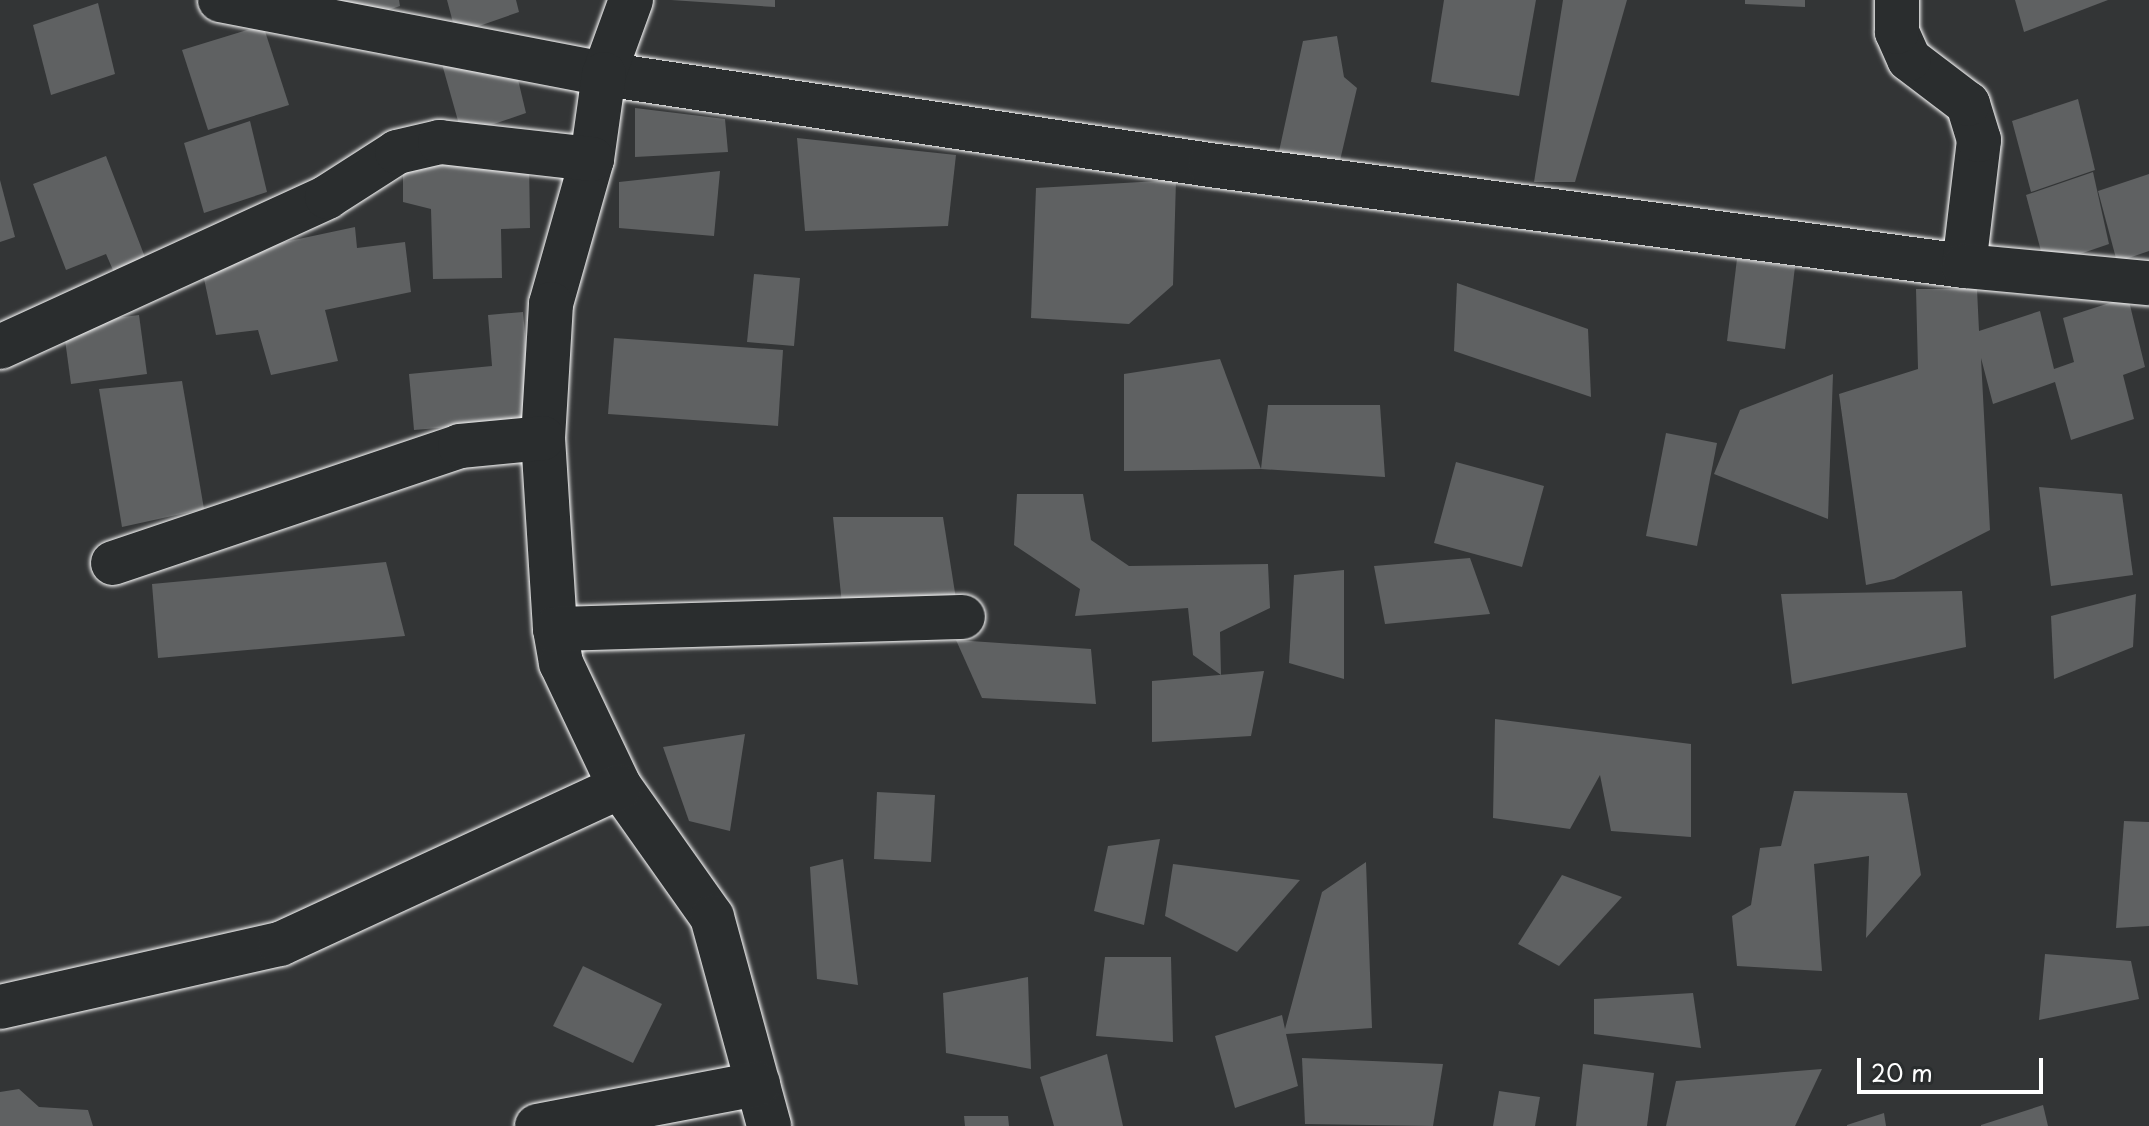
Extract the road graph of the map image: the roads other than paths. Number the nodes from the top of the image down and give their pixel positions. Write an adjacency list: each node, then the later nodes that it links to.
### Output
1 (220, 0): 4 (street)
2 (631, 0): 5 (street)
3 (1897, 0): 7 (street)
4 (284, 6): 5 (street)
5 (604, 74): 6 (street); 7 (street)
6 (592, 159): 9 (street); 10 (street)
7 (1964, 266): 8 (street)
8 (2149, 283)
9 (0, 347)
10 (543, 438): 11 (street); 13 (street)
11 (113, 563)
12 (963, 617): 13 (street)
13 (555, 629): 14 (street)
14 (620, 787): 15 (street); 16 (street)
15 (0, 1007)
16 (758, 1084): 17 (street); 18 (street)
17 (537, 1126)
18 (769, 1126)

